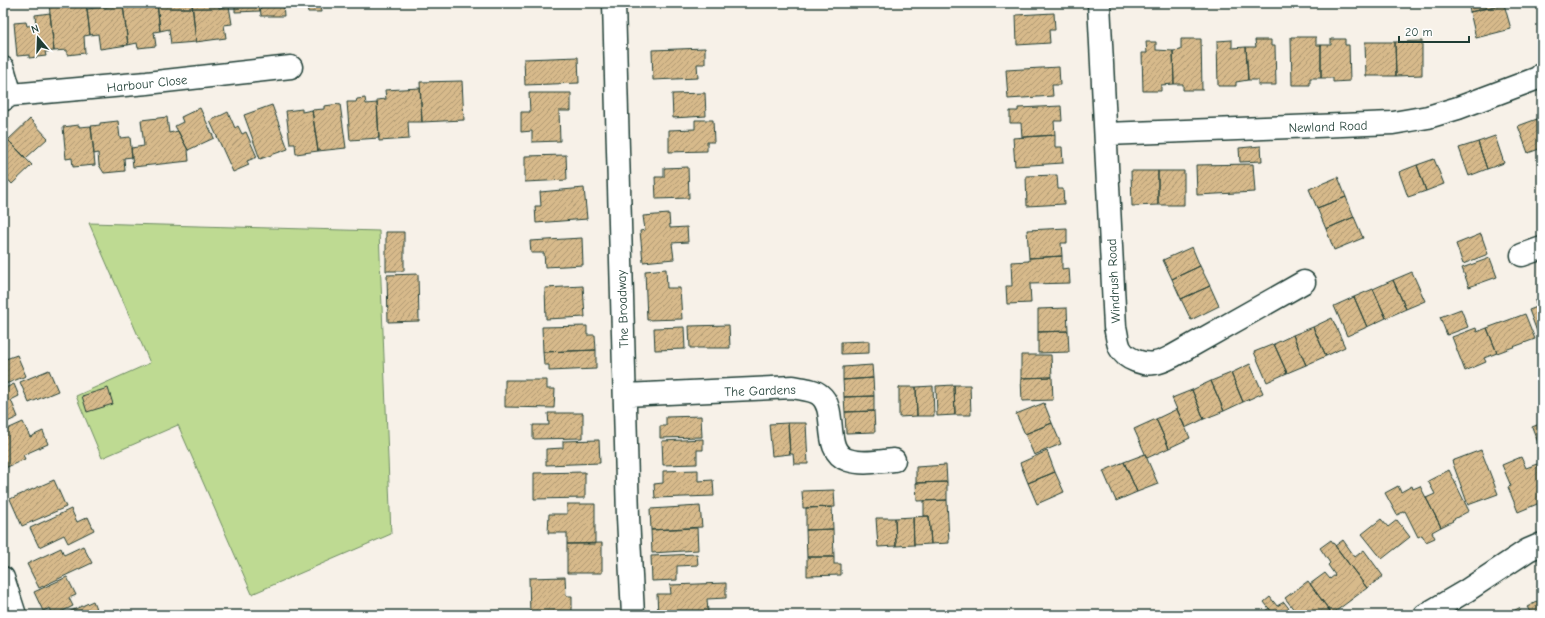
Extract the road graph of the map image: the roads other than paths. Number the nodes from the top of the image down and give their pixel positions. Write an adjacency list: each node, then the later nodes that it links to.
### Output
1 (614, 3): 9 (street, The Broadway)
2 (1099, 3): 7 (street, Windrush Road)
3 (291, 67): 6 (street, Harbour Close)
4 (3, 68): 6 (street)
5 (1542, 74): 7 (street, Newland Road)
6 (7, 97)
7 (1106, 134): 8 (street, Windrush Road)
8 (1304, 282)
9 (625, 395): 10 (street, The Gardens); 14 (street, The Broadway)
10 (894, 460)
11 (1542, 544): 15 (street)
12 (3, 578): 13 (street)
13 (15, 615)
14 (633, 615)
15 (1425, 615)

